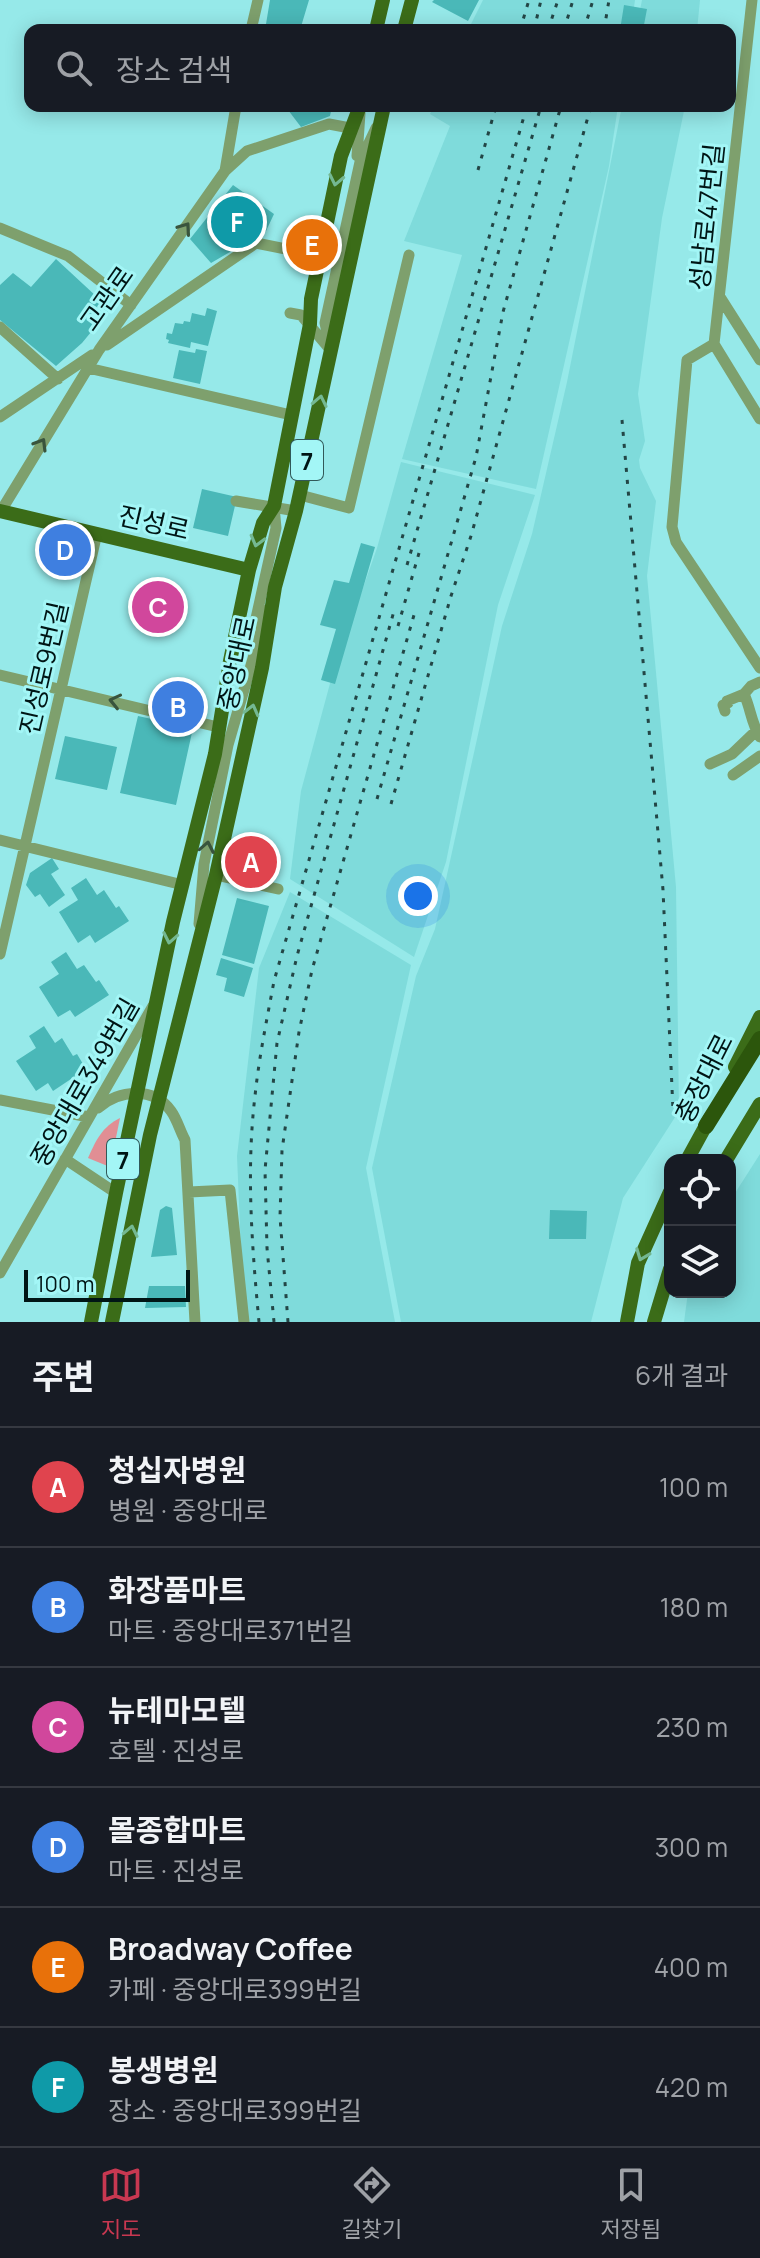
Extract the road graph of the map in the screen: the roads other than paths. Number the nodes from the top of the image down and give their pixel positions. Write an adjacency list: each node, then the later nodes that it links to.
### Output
1 (258, 0): 5 (street)
2 (383, 0): 6 (main road)
3 (412, 0): 7 (main road)
4 (752, 0): 17 (street, 성남로47번길)
5 (252, 24)
6 (377, 24)
7 (406, 24)
8 (235, 112): 13 (street, 고관로)
9 (358, 112): 12 (main road, 중앙대로 / 7)
10 (360, 112): 20 (street)
11 (382, 113): 24 (main road, 중앙대로 / 7)
12 (350, 128): 13 (street); 16 (main road, 중앙대로 / 7, one-way to 16)
13 (225, 171): 18 (street, 고관로, one-way to 13)
14 (0, 228): 18 (street)
15 (409, 255): 31 (street)
16 (320, 256): 20 (main road, 중앙대로 / 7); 23 (street)
17 (720, 297): 22 (street, 성남로47번길); 25 (street)
18 (131, 305): 23 (street, 고관로)
19 (290, 313): 20 (street)
20 (310, 324): 24 (street); 28 (main road, 중앙대로 / 7)
21 (0, 327): 27 (street)
22 (714, 344): 30 (street); 39 (street)
23 (99, 350): 26 (street, 고관로); 27 (street)
24 (330, 351): 31 (main road, 중앙대로 / 7, one-way to 24)
25 (758, 354)
26 (88, 368): 28 (street); 35 (street, 고관로, one-way to 26)
27 (58, 379): 29 (street)
28 (291, 415): 33 (main road, 중앙대로 / 7)
29 (0, 417)
30 (760, 419)
31 (300, 495): 34 (main road, 중앙대로 / 7)
32 (236, 501): 33 (street)
33 (274, 506): 34 (street); 37 (main road, 중앙대로 / 7, one-way to 37); 47 (street)
34 (296, 511): 38 (main road, 중앙대로 / 7)
35 (0, 512): 36 (main road, 진성로)
36 (97, 533): 37 (main road, 진성로); 42 (street, 진성로9번길)
37 (249, 570): 45 (main road, 중앙대로 / 7)
38 (275, 587): 53 (main road, 중앙대로 / 7, one-way to 38); 56 (street, one-way to 38)
39 (760, 668)
40 (0, 675): 42 (street)
41 (760, 682): 43 (street)
42 (61, 689): 45 (street, one-way to 42); 52 (street, 진성로9번길)
43 (744, 694): 44 (street); 46 (street)
44 (725, 711)
45 (218, 727): 47 (main road, 중앙대로 / 7)
46 (758, 734): 49 (street)
47 (215, 754): 54 (main road, 중앙대로 / 7)
48 (760, 756): 50 (street)
49 (710, 764)
50 (733, 775)
51 (0, 840): 52 (street)
52 (25, 846): 54 (street); 57 (street, 진성로9번길)
53 (216, 875): 55 (street); 56 (main road, 중앙대로 / 7)
54 (183, 885): 58 (main road, 중앙대로 / 7, one-way to 58)
55 (278, 889)
56 (196, 953): 63 (main road, 중앙대로 / 7)
57 (0, 954)
58 (158, 996): 61 (main road, 중앙대로 / 7); 65 (street, 중앙대로349번길)
59 (760, 1017): 66 (main road, 충장대로)
60 (760, 1039): 66 (highway)
61 (139, 1093): 63 (street); 65 (street); 71 (main road, 중앙대로 / 7)
62 (0, 1100): 65 (street)
63 (159, 1100): 70 (street); 75 (main road, 중앙대로 / 7, one-way to 63)
64 (760, 1104): 68 (main road)
65 (89, 1117): 69 (street, 중앙대로349번길)
66 (706, 1126): 67 (main road, 충장대로)
67 (690, 1154)
68 (730, 1154)
69 (65, 1159): 71 (street); 73 (street, 중앙대로349번길)
70 (189, 1192): 78 (street); 79 (street)
71 (116, 1193): 76 (main road, 중앙대로 / 7)
72 (664, 1205): 80 (main road, one-way to 80)
73 (0, 1273)
74 (664, 1289): 81 (main road)
75 (113, 1314): 77 (main road)
76 (91, 1322)
77 (120, 1322)
78 (195, 1322)
79 (244, 1322)
80 (627, 1322)
81 (654, 1322)

